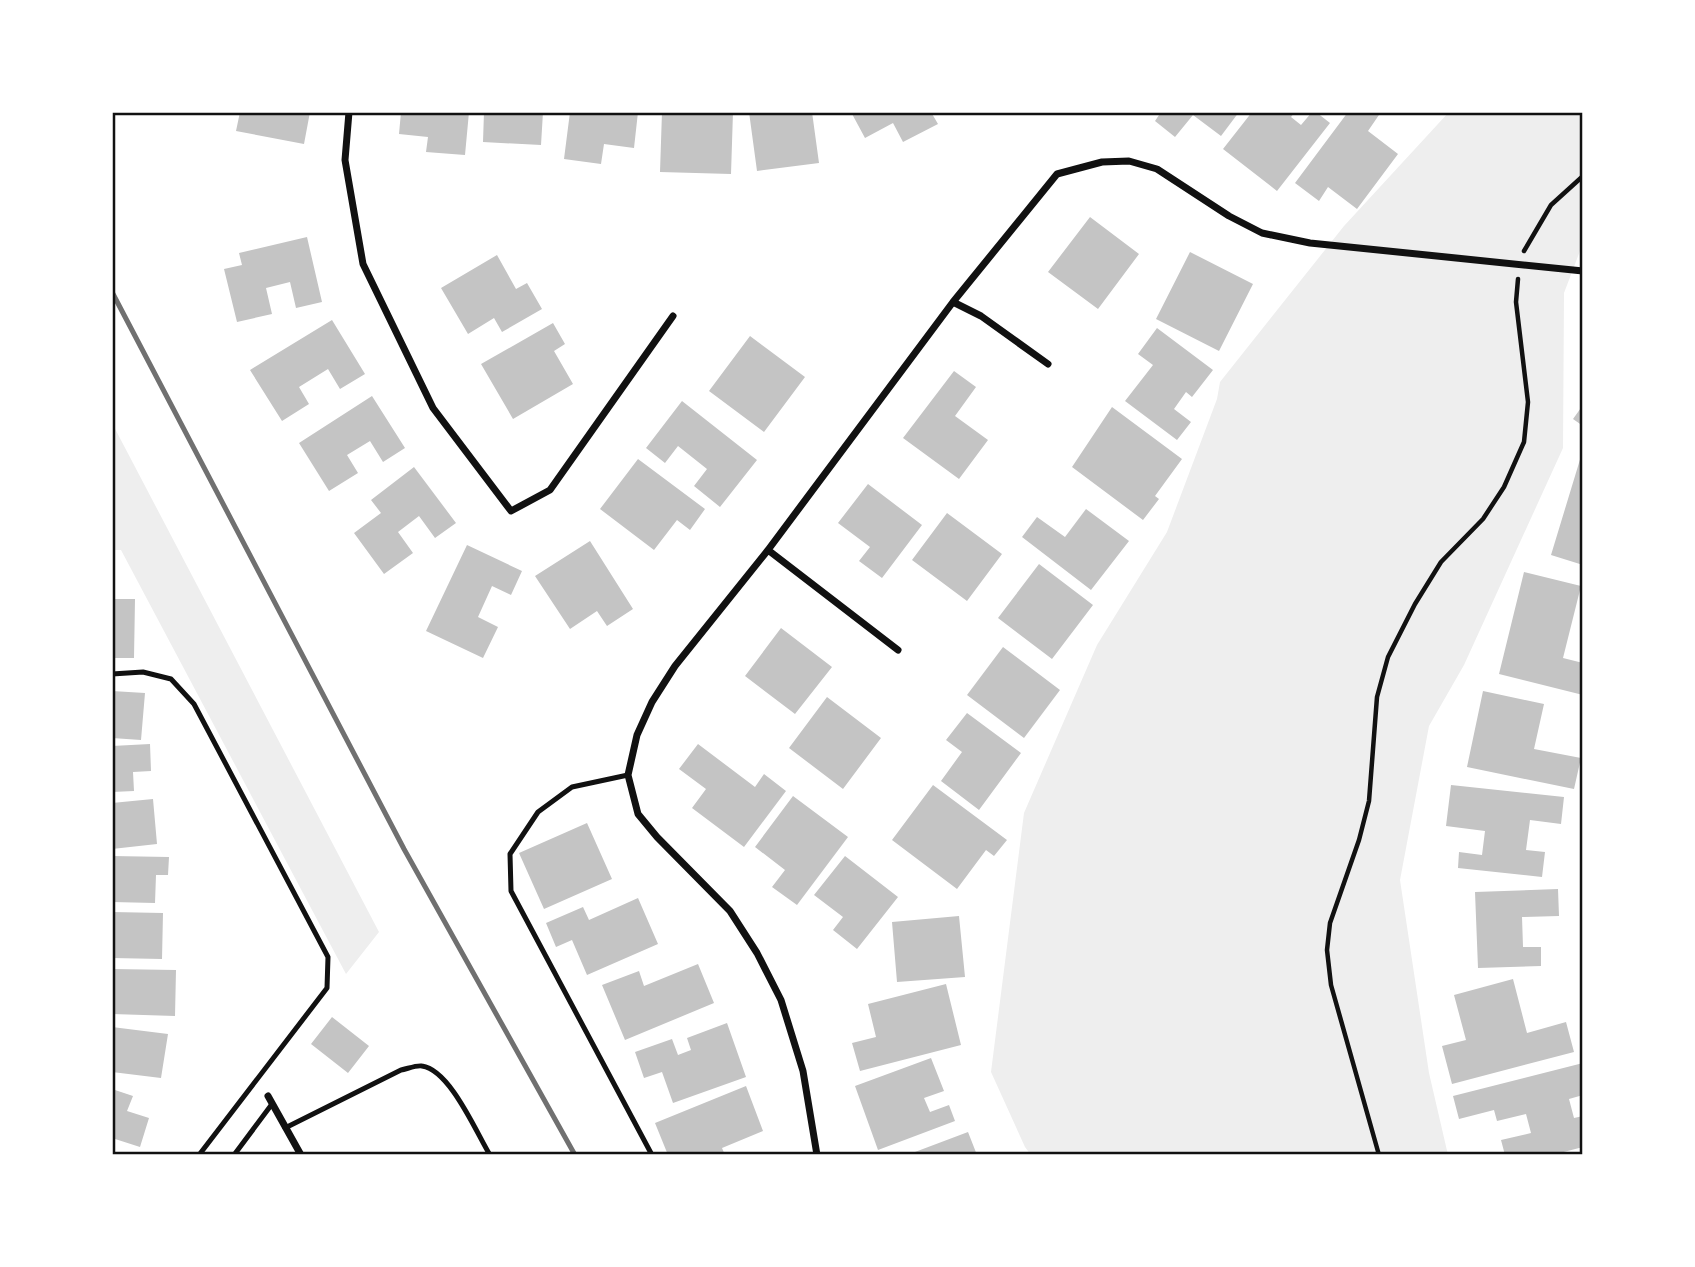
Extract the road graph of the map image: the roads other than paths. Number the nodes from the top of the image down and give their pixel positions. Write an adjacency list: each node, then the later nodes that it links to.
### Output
1 (349, 112): 4 (street)
2 (1583, 271): 3 (street)
3 (953, 302): 5 (street); 6 (street)
4 (673, 316)
5 (1048, 364)
6 (768, 550): 7 (street); 9 (street)
7 (898, 650)
8 (112, 674): 13 (lane)
9 (628, 775): 17 (lane); 18 (street)
10 (268, 1096): 11 (street)
11 (272, 1104): 12 (street); 14 (lane)
12 (285, 1128): 15 (street); 16 (lane)
13 (199, 1155)
14 (234, 1155)
15 (301, 1155)
16 (490, 1155)
17 (652, 1155)
18 (816, 1155)

